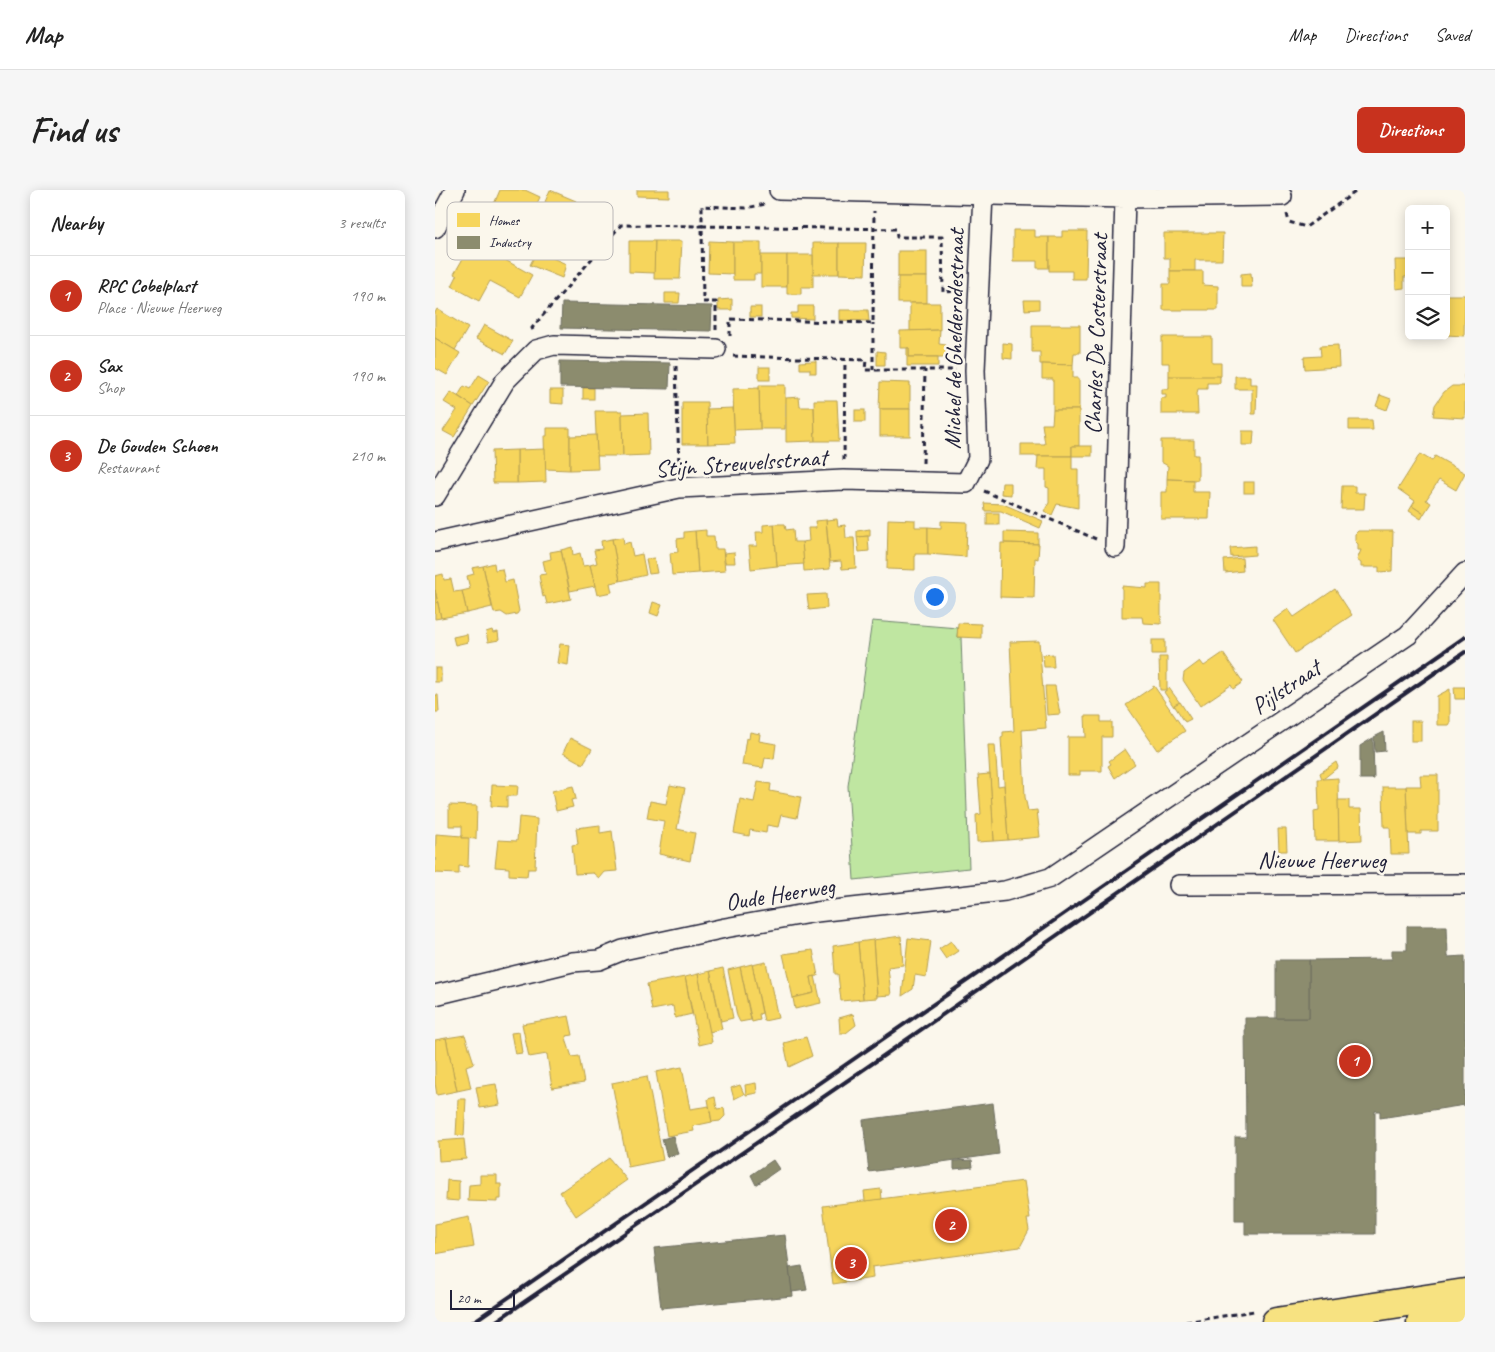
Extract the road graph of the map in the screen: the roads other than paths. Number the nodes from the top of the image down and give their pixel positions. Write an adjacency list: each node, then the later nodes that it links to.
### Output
1 (453, 190): 7 (street)
2 (780, 191): 4 (street)
3 (1049, 192): 4 (street); 6 (street)
4 (983, 194): 11 (street, Michel de Ghelderodestraat)
5 (1282, 196): 6 (street)
6 (1125, 198): 14 (street, Charles De Costerstraat)
7 (447, 202)
8 (447, 203): 9 (street)
9 (435, 228)
10 (726, 345): 12 (street)
11 (966, 483): 13 (street, Stijn Streuvelsstraat)
12 (435, 496)
13 (435, 542)
14 (1115, 547)
15 (1465, 573): 16 (street, Pijlstraat)
16 (1123, 827): 19 (street, Oude Heerweg)
17 (1465, 884): 18 (street, Nieuwe Heerweg)
18 (1179, 885)
19 (435, 995)
20 (1465, 1293): 22 (main road)
21 (1465, 1316): 23 (main road)
22 (1276, 1322)
23 (1421, 1322)

